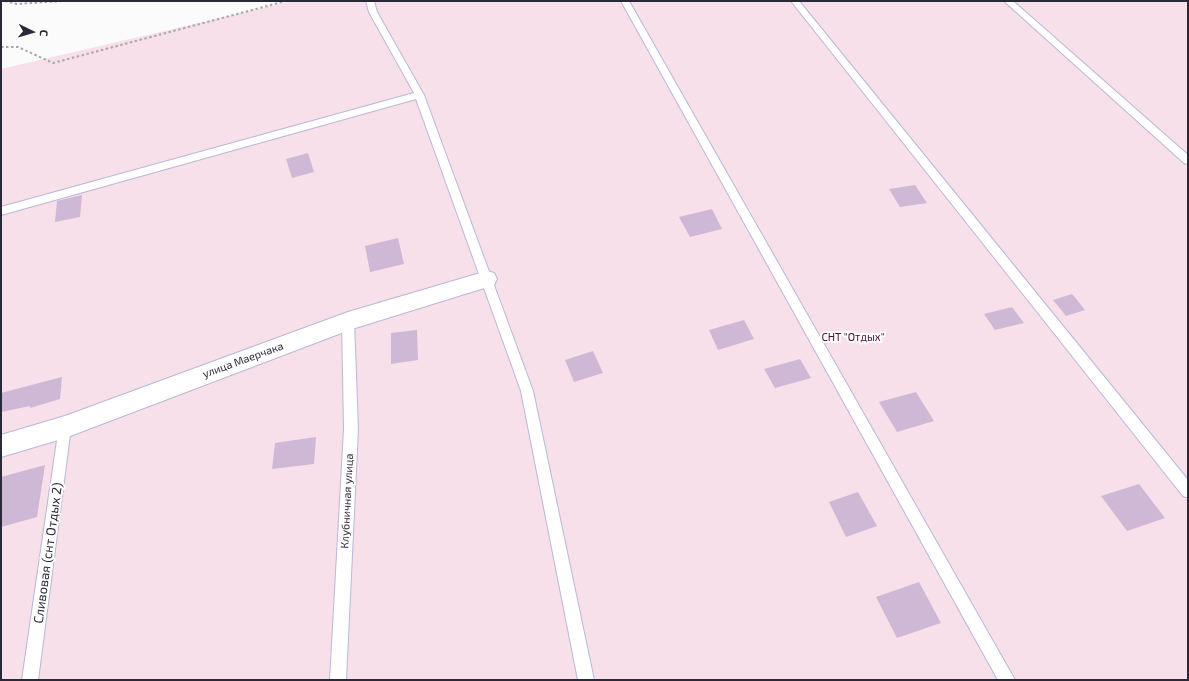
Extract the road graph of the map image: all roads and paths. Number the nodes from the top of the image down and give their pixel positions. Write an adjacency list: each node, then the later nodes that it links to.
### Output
1 (5, 1): 2 (path)
2 (64, 1)
3 (286, 1): 8 (path)
4 (370, 1): 9 (lane)
5 (625, 1): 20 (lane)
6 (795, 1): 16 (lane)
7 (1008, 1): 10 (lane)
8 (1, 47)
9 (419, 95): 11 (lane); 12 (lane)
10 (1188, 161)
11 (1, 210)
12 (487, 278): 13 (street, улица Маерчака); 19 (lane)
13 (348, 321): 14 (street, улица Маерчака); 18 (lane, Клубничная улица)
14 (65, 427): 15 (street, улица Маерчака); 17 (lane, Сливовая (снт Отдых 2))
15 (1, 446)
16 (1188, 491)
17 (30, 680)
18 (338, 680)
19 (586, 680)
20 (1007, 680)

